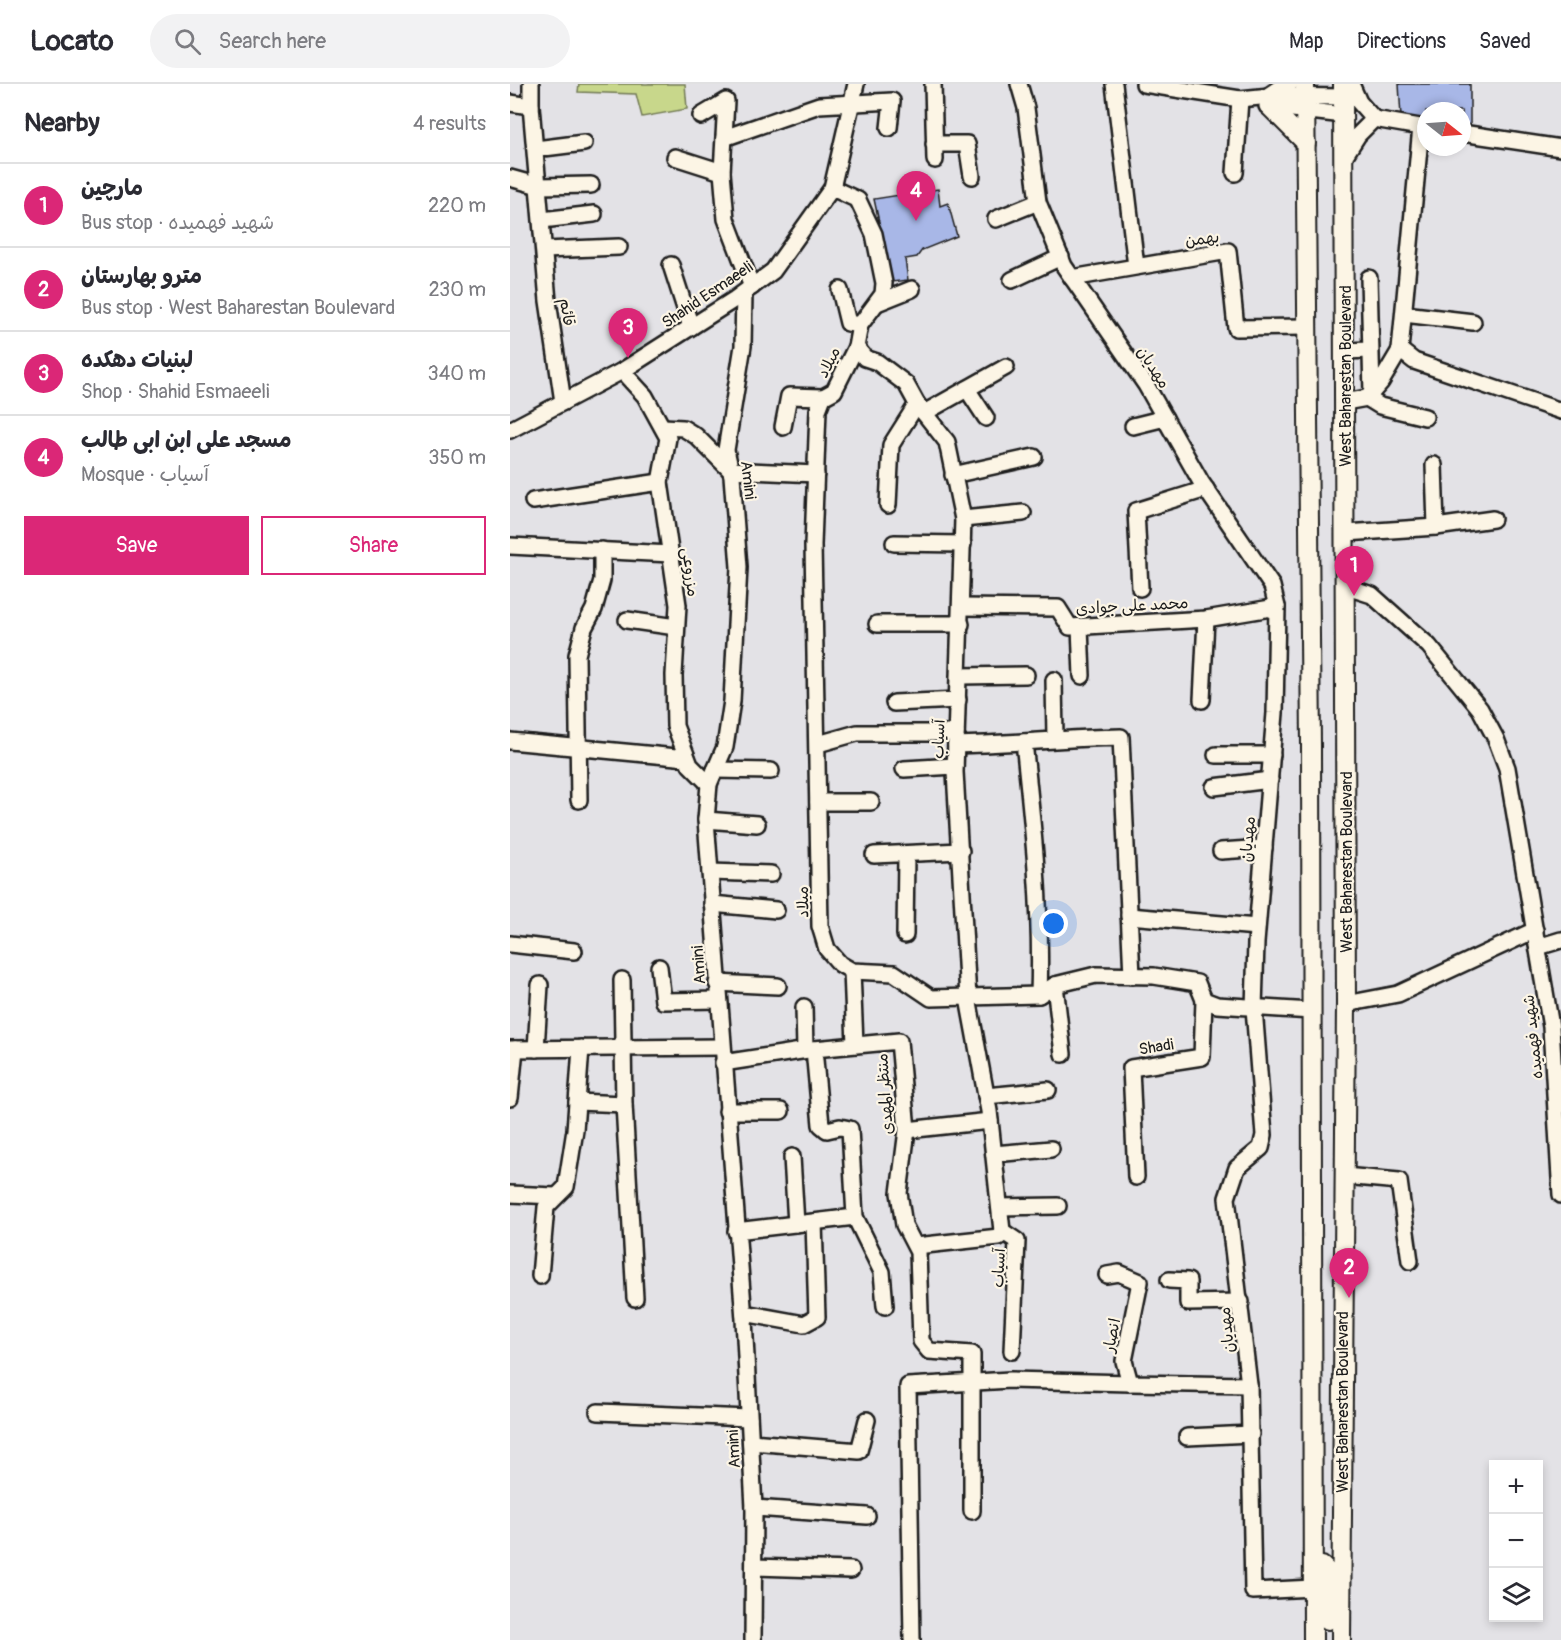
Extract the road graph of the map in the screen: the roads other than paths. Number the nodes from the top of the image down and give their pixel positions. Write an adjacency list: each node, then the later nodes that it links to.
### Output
1 (531, 84): 14 (street, قائم)
2 (856, 84): 13 (street, Shahid Esmaeeli)
3 (933, 84): 23 (street)
4 (1019, 84): 37 (street, مهدیان)
5 (1114, 84): 45 (street)
6 (1148, 84): 10 (street)
7 (1288, 84): 11 (main road)
8 (1345, 95): 9 (street); 16 (street); 28 (main road, West Baharestan Boulevard)
9 (1305, 97): 11 (street); 22 (main road, West Baharestan Boulevard)
10 (1245, 100): 11 (street); 31 (street)
11 (1270, 101): 22 (main road)
12 (510, 103): 14 (street)
13 (851, 104): 18 (street); 20 (street); 36 (street, Shahid Esmaeeli)
14 (531, 105): 25 (street, قائم)
15 (701, 116): 20 (street)
16 (1374, 119): 17 (street); 28 (street)
17 (1417, 127)
18 (889, 128)
19 (1471, 134): 24 (street)
20 (724, 138): 30 (street)
21 (584, 142): 25 (street)
22 (1306, 143): 59 (main road, West Baharestan Boulevard)
23 (934, 144): 29 (street); 32 (street)
24 (1561, 148)
25 (536, 149): 35 (street, قائم)
26 (1421, 156): 55 (street)
27 (675, 157): 30 (street)
28 (1344, 158): 53 (main road, West Baharestan Boulevard)
29 (935, 160)
30 (722, 172): 49 (street)
31 (1235, 173)
32 (972, 176)
33 (510, 178): 35 (street)
34 (591, 185): 35 (street)
35 (539, 186): 40 (street, قائم)
36 (832, 188): 49 (street, Shahid Esmaeeli); 52 (street)
37 (1038, 202): 39 (street); 43 (street, مهدیان)
38 (594, 214): 40 (street)
39 (996, 219)
40 (542, 220): 42 (street, قائم)
41 (619, 248): 42 (street)
42 (544, 250): 69 (street, قائم)
43 (1060, 257): 46 (street, مهدیان); 48 (street)
44 (671, 265): 58 (street)
45 (1136, 266): 46 (street, بهمن); 59 (street, بهمن)
46 (1072, 278): 75 (street, مهدیان)
47 (1369, 278): 54 (street)
48 (1012, 280)
49 (748, 290): 58 (street, Shahid Esmaeeli); 82 (street, Amini)
50 (840, 290): 57 (street)
51 (912, 290): 52 (street)
52 (877, 303): 57 (street)
53 (1344, 308): 54 (street); 63 (main road, West Baharestan Boulevard)
54 (1368, 308): 61 (street)
55 (1404, 314): 56 (street); 62 (street)
56 (1473, 322)
57 (860, 325): 60 (street)
58 (691, 327): 65 (street, Shahid Esmaeeli)
59 (1307, 327): 168 (main road, West Baharestan Boulevard)
60 (855, 346): 68 (street, میلاد); 71 (street, آسیاب)
61 (1370, 350): 63 (street); 67 (street)
62 (1400, 350): 67 (street); 72 (street)
63 (1345, 351): 70 (main road, West Baharestan Boulevard)
64 (1006, 367): 66 (street)
65 (622, 371): 69 (street, Shahid Esmaeeli); 78 (street, مزروعی)
66 (967, 389): 71 (street); 74 (street)
67 (1370, 395): 70 (street); 73 (street)
68 (823, 398): 77 (street); 83 (street, میلاد)
69 (563, 402): 79 (street, Shahid Esmaeeli)
70 (1345, 402): 93 (main road, West Baharestan Boulevard)
71 (920, 408): 84 (street, آسیاب); 88 (street)
72 (1561, 411)
73 (1425, 417)
74 (986, 418)
75 (1165, 418): 76 (street); 86 (street, مهدیان)
76 (1133, 426)
77 (783, 427)
78 (663, 428): 82 (street); 85 (street, مزروعی)
79 (510, 430)
80 (1034, 457): 84 (street)
81 (1434, 465): 92 (street)
82 (730, 470): 83 (street); 128 (street, Amini)
83 (816, 474): 120 (street, میلاد)
84 (953, 475): 90 (street, آسیاب)
85 (660, 482): 87 (street); 98 (street, مزروعی)
86 (1206, 489): 100 (street); 102 (street, مهدیان)
87 (533, 501)
88 (888, 505)
89 (1023, 513): 90 (street)
90 (963, 519): 95 (street, آسیاب)
91 (1492, 519): 92 (street)
92 (1436, 527): 93 (street)
93 (1346, 533): 99 (main road, West Baharestan Boulevard)
94 (894, 543): 95 (street)
95 (963, 544): 101 (street, آسیاب)
96 (510, 546): 97 (street)
97 (602, 550): 98 (street); 121 (street)
98 (671, 554): 107 (street, مزروعی)
99 (1347, 587): 147 (street, شهید فهمیده); 165 (main road, West Baharestan Boulevard)
100 (1140, 588)
101 (962, 607): 106 (street, آسیاب); 108 (street, محمد علی جوادی)
102 (1277, 607): 103 (street, محمد علی جوادی); 123 (street, مهدیان)
103 (1206, 619): 108 (street, محمد علی جوادی); 114 (street)
104 (627, 620): 107 (street)
105 (877, 624): 106 (street)
106 (961, 624): 110 (street, آسیاب)
107 (676, 627): 124 (street, مزروعی)
108 (1080, 627): 111 (street)
109 (1026, 675): 110 (street)
110 (959, 676): 113 (street, آسیاب)
111 (1082, 676)
112 (1054, 680): 116 (street)
113 (958, 700): 115 (street); 117 (street, آسیاب)
114 (1202, 700)
115 (894, 703)
116 (1055, 738): 119 (street); 145 (street)
117 (956, 739): 119 (street); 120 (street); 125 (street, آسیاب)
118 (510, 741): 121 (street)
119 (1024, 742): 161 (street)
120 (818, 744): 132 (street, میلاد)
121 (578, 749): 124 (street); 131 (street)
122 (1216, 755): 123 (street)
123 (1272, 755): 129 (street, مهدیان)
124 (687, 758): 128 (street, مزروعی)
125 (955, 766): 126 (street); 137 (street, آسیاب)
126 (904, 769)
127 (771, 771): 128 (street)
128 (712, 777): 134 (street, Amini)
129 (1270, 780): 130 (street); 136 (street, مهدیان)
130 (1214, 787)
131 (579, 800)
132 (818, 802): 133 (street); 154 (street, میلاد)
133 (871, 802)
134 (706, 820): 135 (street); 141 (street, Amini)
135 (757, 824)
136 (1264, 848): 138 (street); 146 (street, مهدیان)
137 (961, 851): 140 (street); 162 (street, آسیاب)
138 (1221, 851)
139 (874, 855): 140 (street)
140 (906, 855): 148 (street)
141 (710, 873): 142 (street); 143 (street, Amini)
142 (771, 873)
143 (712, 904): 144 (street); 157 (street, Amini)
144 (776, 910)
145 (1129, 916): 146 (street); 155 (street)
146 (1257, 927): 167 (street, مهدیان)
147 (1535, 930): 151 (street, شهید فهمیده); 165 (street)
148 (905, 935)
149 (1561, 940): 151 (street)
150 (510, 944): 152 (street)
151 (1538, 947): 192 (street, شهید فهمیده)
152 (574, 951)
153 (659, 967): 163 (street)
154 (852, 971): 162 (street); 169 (street)
155 (1132, 976): 160 (street); 164 (street)
156 (622, 980): 171 (street)
157 (717, 983): 159 (street); 163 (street, Amini)
158 (540, 985): 173 (street)
159 (778, 986)
160 (1055, 986): 161 (street); 175 (street)
161 (1039, 995): 162 (street)
162 (968, 998): 178 (street, آسیاب)
163 (718, 1000): 176 (street, Amini)
164 (1204, 1000): 167 (street); 190 (street, Shadi)
165 (1346, 1004): 189 (main road, West Baharestan Boulevard)
166 (804, 1007): 174 (street)
167 (1254, 1008): 168 (street); 207 (street, مهدیان)
168 (1312, 1011): 215 (main road, West Baharestan Boulevard)
169 (855, 1044): 174 (street, منتظر المهدی); 185 (street, منتظر المهدی)
170 (581, 1048): 171 (street, منتظر المهدی); 173 (street, منتظر المهدی); 180 (street)
171 (622, 1048): 176 (street, منتظر المهدی); 181 (street)
172 (512, 1049): 173 (street, منتظر المهدی); 179 (street)
173 (536, 1049)
174 (810, 1049): 176 (street, منتظر المهدی); 196 (street)
175 (1063, 1054)
176 (723, 1055): 182 (street, Amini)
177 (1048, 1090): 178 (street)
178 (986, 1096): 184 (street, آسیاب)
179 (510, 1098)
180 (577, 1102): 181 (street); 193 (street)
181 (624, 1104): 206 (street)
182 (727, 1111): 183 (street); 200 (street, Amini)
183 (781, 1111)
184 (990, 1121): 185 (street); 187 (street, آسیاب)
185 (907, 1130): 201 (street, منتظر المهدی)
186 (1051, 1149): 187 (street)
187 (994, 1154): 195 (street, آسیاب)
188 (792, 1157): 198 (street)
189 (1344, 1176): 202 (street); 224 (main road, West Baharestan Boulevard)
190 (1136, 1177)
191 (510, 1194): 193 (street)
192 (1561, 1195)
193 (555, 1196): 204 (street)
194 (1058, 1206): 195 (street)
195 (1000, 1207): 199 (street, آسیاب)
196 (855, 1217): 197 (street); 208 (street)
197 (814, 1222): 198 (street); 209 (street)
198 (796, 1224): 200 (street)
199 (1002, 1230): 201 (street); 210 (street, آسیاب)
200 (736, 1231): 209 (street, Amini)
201 (916, 1246): 211 (street, منتظر المهدی)
202 (1410, 1261)
203 (1107, 1275): 212 (street, انصار)
204 (540, 1276)
205 (1169, 1280): 207 (street)
206 (635, 1298)
207 (1241, 1302): 213 (street, مهدیان)
208 (885, 1306)
209 (744, 1313): 216 (street, Amini)
210 (1012, 1351)
211 (972, 1382): 212 (street); 222 (street); 230 (street)
212 (1130, 1383): 213 (street)
213 (1249, 1385): 218 (street, مهدیان)
214 (598, 1412): 216 (street)
215 (1313, 1417): 224 (main road); 226 (main road, West Baharestan Boulevard)
216 (749, 1418): 220 (street, Amini)
217 (867, 1420): 220 (street)
218 (1251, 1434): 219 (street); 228 (street, مهدیان)
219 (1187, 1437)
220 (751, 1442): 221 (street, Amini)
221 (754, 1508): 223 (street); 225 (street, Amini)
222 (972, 1511)
223 (867, 1516)
224 (1341, 1526): 233 (main road, West Baharestan Boulevard)
225 (754, 1567): 227 (street); 229 (street, Amini)
226 (1313, 1568): 228 (main road, West Baharestan Boulevard); 232 (main road)
227 (851, 1570)
228 (1313, 1588): 231 (main road, West Baharestan Boulevard)
229 (753, 1640)
230 (912, 1640)
231 (1313, 1640)
232 (1329, 1640)
233 (1341, 1640)

